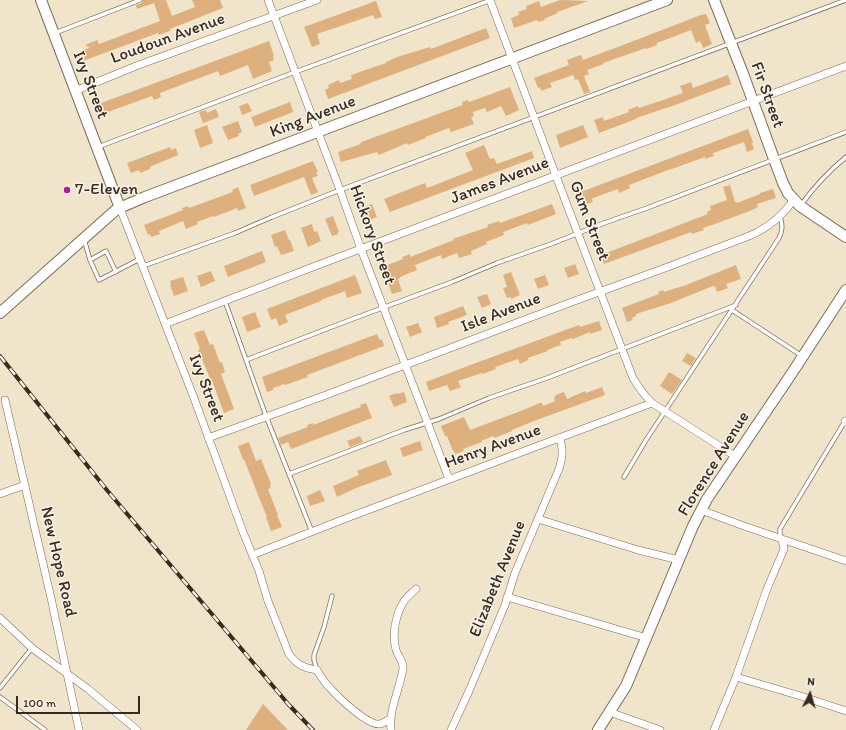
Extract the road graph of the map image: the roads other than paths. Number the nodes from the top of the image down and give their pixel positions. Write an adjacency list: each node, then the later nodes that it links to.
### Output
1 (41, 0): 10 (street, Ivy Street)
2 (140, 0): 10 (lane)
3 (268, 0): 9 (street, Hickory Street)
4 (317, 0): 9 (street, Loudoun Avenue)
5 (490, 0): 12 (street, Gum Street); 14 (lane)
6 (667, 0): 12 (street, King Avenue)
7 (714, 0): 11 (street, Fir Street)
8 (846, 0): 11 (lane)
9 (274, 16): 14 (street, Hickory Street); 15 (street, Loudoun Avenue)
10 (54, 33): 15 (street, Ivy Street)
11 (731, 44): 16 (street, Fir Street); 17 (lane)
12 (512, 59): 17 (street, Gum Street); 18 (street, King Avenue)
13 (846, 66): 16 (street, James Avenue)
14 (296, 72): 18 (street, Hickory Street); 20 (lane)
15 (76, 91): 20 (street, Ivy Street)
16 (752, 102): 22 (street, Fir Street); 23 (street, James Avenue)
17 (534, 117): 23 (street, Gum Street); 24 (lane)
18 (318, 132): 24 (street, Hickory Street); 26 (street, King Avenue)
19 (846, 132): 22 (lane)
20 (97, 147): 26 (street, Ivy Street)
21 (846, 157): 25 (lane)
22 (774, 159): 25 (street, Fir Street); 28 (lane)
23 (556, 176): 28 (street, Gum Street); 31 (street, James Avenue)
24 (340, 190): 31 (street, Hickory Street); 33 (lane)
25 (797, 202): 27 (street, Isle Avenue); 29 (street, Fir Street)
26 (120, 208): 30 (street, King Avenue); 33 (street, Ivy Street)
27 (780, 217): 36 (street, Isle Avenue); 38 (lane)
28 (578, 233): 36 (street, Gum Street); 39 (lane)
29 (846, 237)
30 (84, 238): 32 (lane); 41 (street, King Avenue)
31 (361, 250): 37 (street, James Avenue); 39 (street, Hickory Street)
32 (90, 260): 34 (lane); 34 (lane)
33 (141, 263): 34 (lane); 42 (street, Ivy Street)
34 (116, 272)
35 (846, 290): 44 (street, Florence Avenue)
36 (600, 292): 43 (street, Gum Street); 46 (street, Isle Avenue)
37 (225, 301): 42 (street, James Avenue); 45 (lane)
38 (736, 305): 40 (lane); 43 (lane)
39 (383, 308): 45 (lane); 46 (street, Hickory Street)
40 (732, 310): 44 (lane); 49 (lane)
41 (0, 313)
42 (165, 324): 53 (street, Ivy Street)
43 (622, 349): 48 (street, Gum Street); 52 (lane)
44 (803, 357): 55 (street, Florence Avenue)
45 (246, 360): 50 (lane)
46 (405, 364): 50 (street, Isle Avenue); 52 (street, Hickory Street)
47 (5, 400): 59 (street, New Hope Road)
48 (652, 403): 49 (street); 54 (street, Henry Avenue)
49 (666, 411): 55 (street); 57 (lane)
50 (266, 416): 53 (street, Isle Avenue); 56 (lane)
51 (846, 421): 64 (lane)
52 (428, 423): 56 (lane); 58 (street, Hickory Street)
53 (208, 438): 65 (street, Ivy Street)
54 (560, 438): 58 (street, Henry Avenue); 62 (street, Elizabeth Avenue)
55 (735, 456): 61 (street, Florence Avenue)
56 (289, 474): 63 (lane)
57 (624, 477)
58 (449, 480): 63 (street, Henry Avenue)
59 (24, 485): 60 (street); 75 (street, New Hope Road)
60 (0, 494)
61 (701, 510): 64 (street); 66 (street, Florence Avenue)
62 (538, 519): 66 (street); 70 (street, Elizabeth Avenue)
63 (312, 532): 65 (street, Henry Avenue)
64 (782, 539): 67 (street); 76 (street)
65 (252, 554): 74 (street, Ivy Street)
66 (679, 560): 72 (street, Florence Avenue)
67 (846, 561)
68 (416, 590): 81 (street)
69 (332, 596): 74 (lane)
70 (507, 597): 72 (street); 86 (street, Elizabeth Avenue)
71 (0, 618): 73 (street)
72 (647, 638): 79 (street, Florence Avenue)
73 (32, 648): 75 (street); 77 (lane)
74 (317, 670): 81 (street)
75 (67, 674): 83 (street, New Hope Road); 84 (street)
76 (736, 677): 80 (street); 89 (street)
77 (0, 688)
78 (0, 697): 82 (lane)
79 (611, 711): 87 (street, Florence Avenue); 88 (street)
80 (846, 711)
81 (391, 718): 85 (street)
82 (45, 730)
83 (78, 730)
84 (137, 730)
85 (391, 730)
86 (452, 730)
87 (598, 730)
88 (660, 730)
89 (714, 730)

